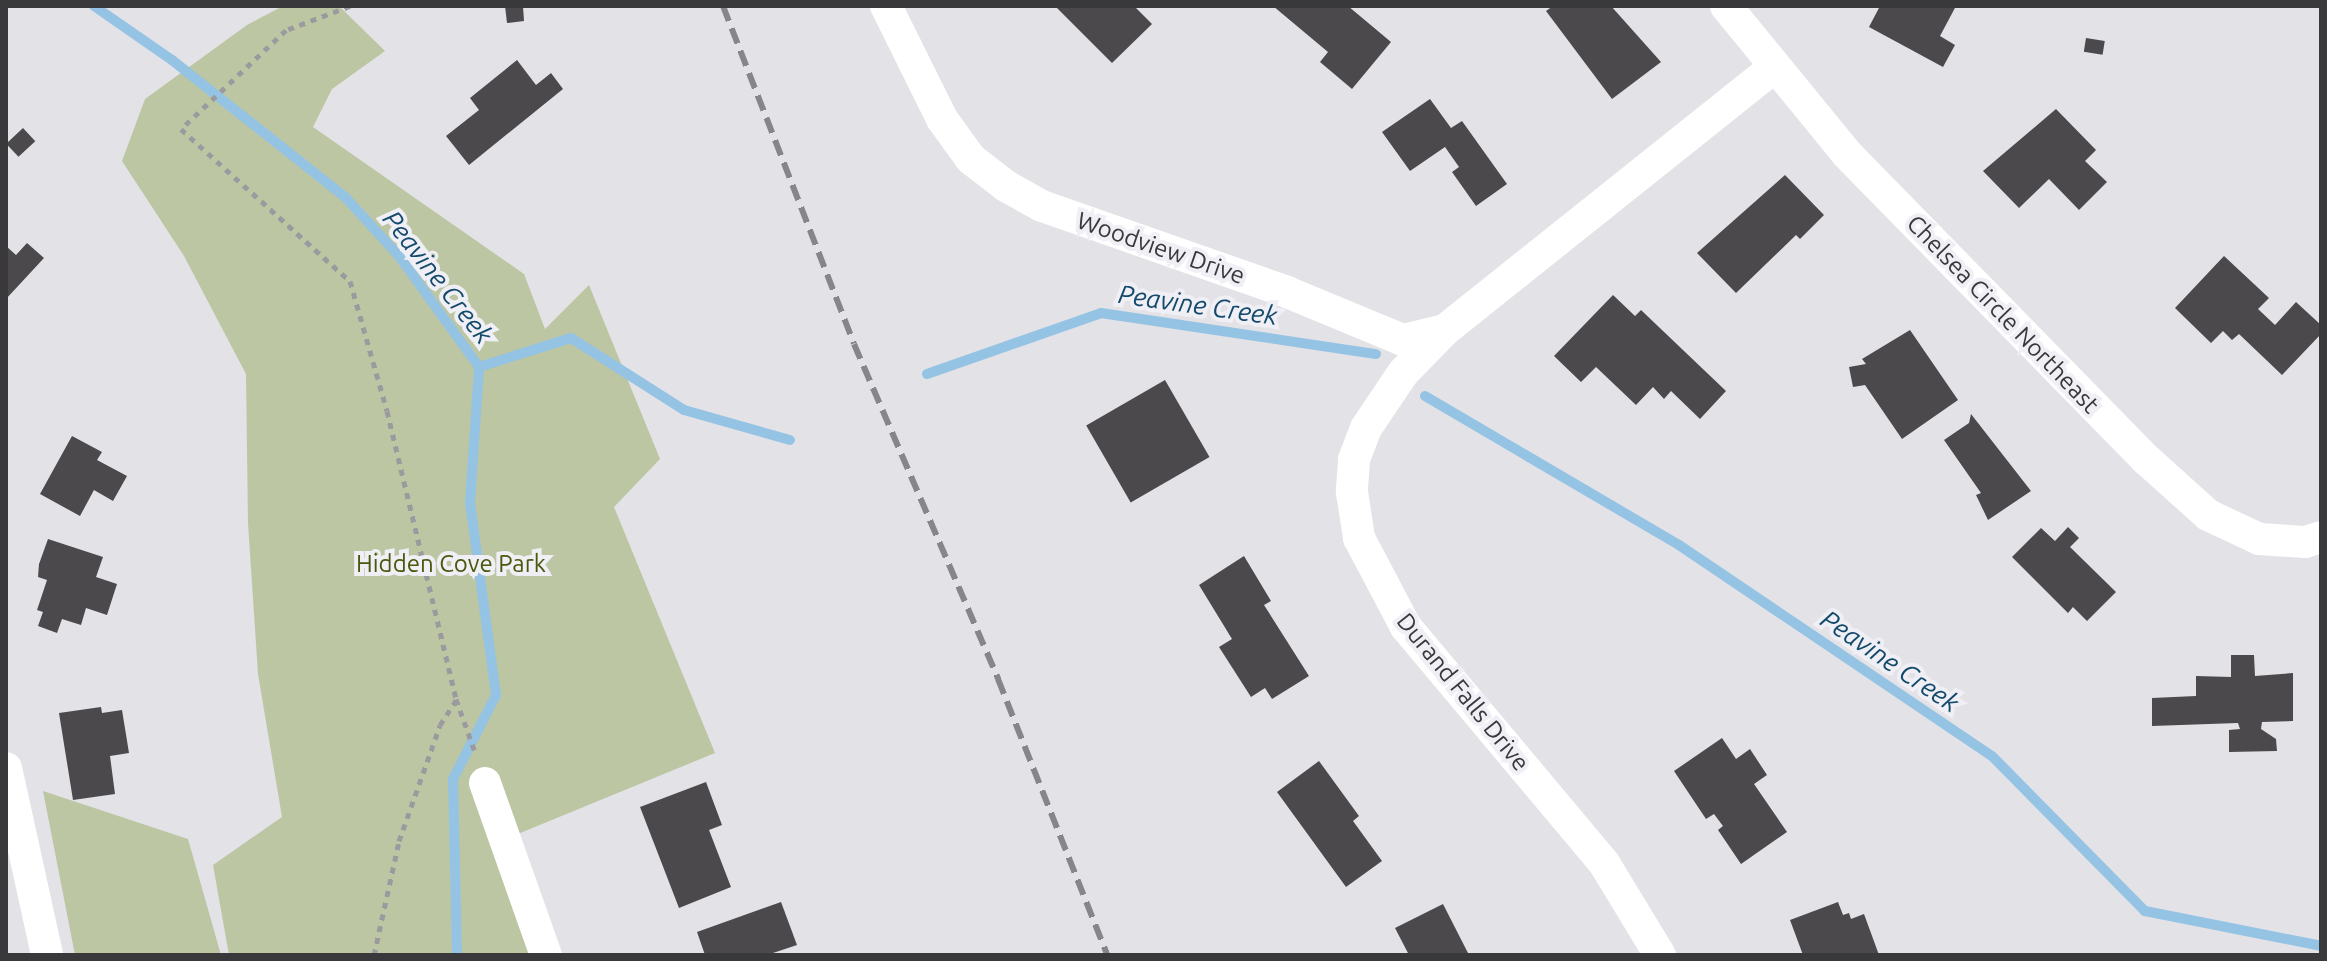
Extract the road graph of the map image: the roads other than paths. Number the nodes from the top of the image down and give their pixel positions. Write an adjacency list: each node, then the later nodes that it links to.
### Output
1 (886, 6): 4 (street, Woodview Drive)
2 (1730, 9): 3 (street, Chelsea Circle Northeast)
3 (1773, 68): 4 (street, Woodview Drive); 5 (street, Chelsea Circle Northeast)
4 (1445, 330): 10 (street, Durand Falls Drive)
5 (2321, 537)
6 (6, 768): 8 (street)
7 (480, 768): 9 (street)
8 (47, 955)
9 (546, 955)
10 (1660, 955)

